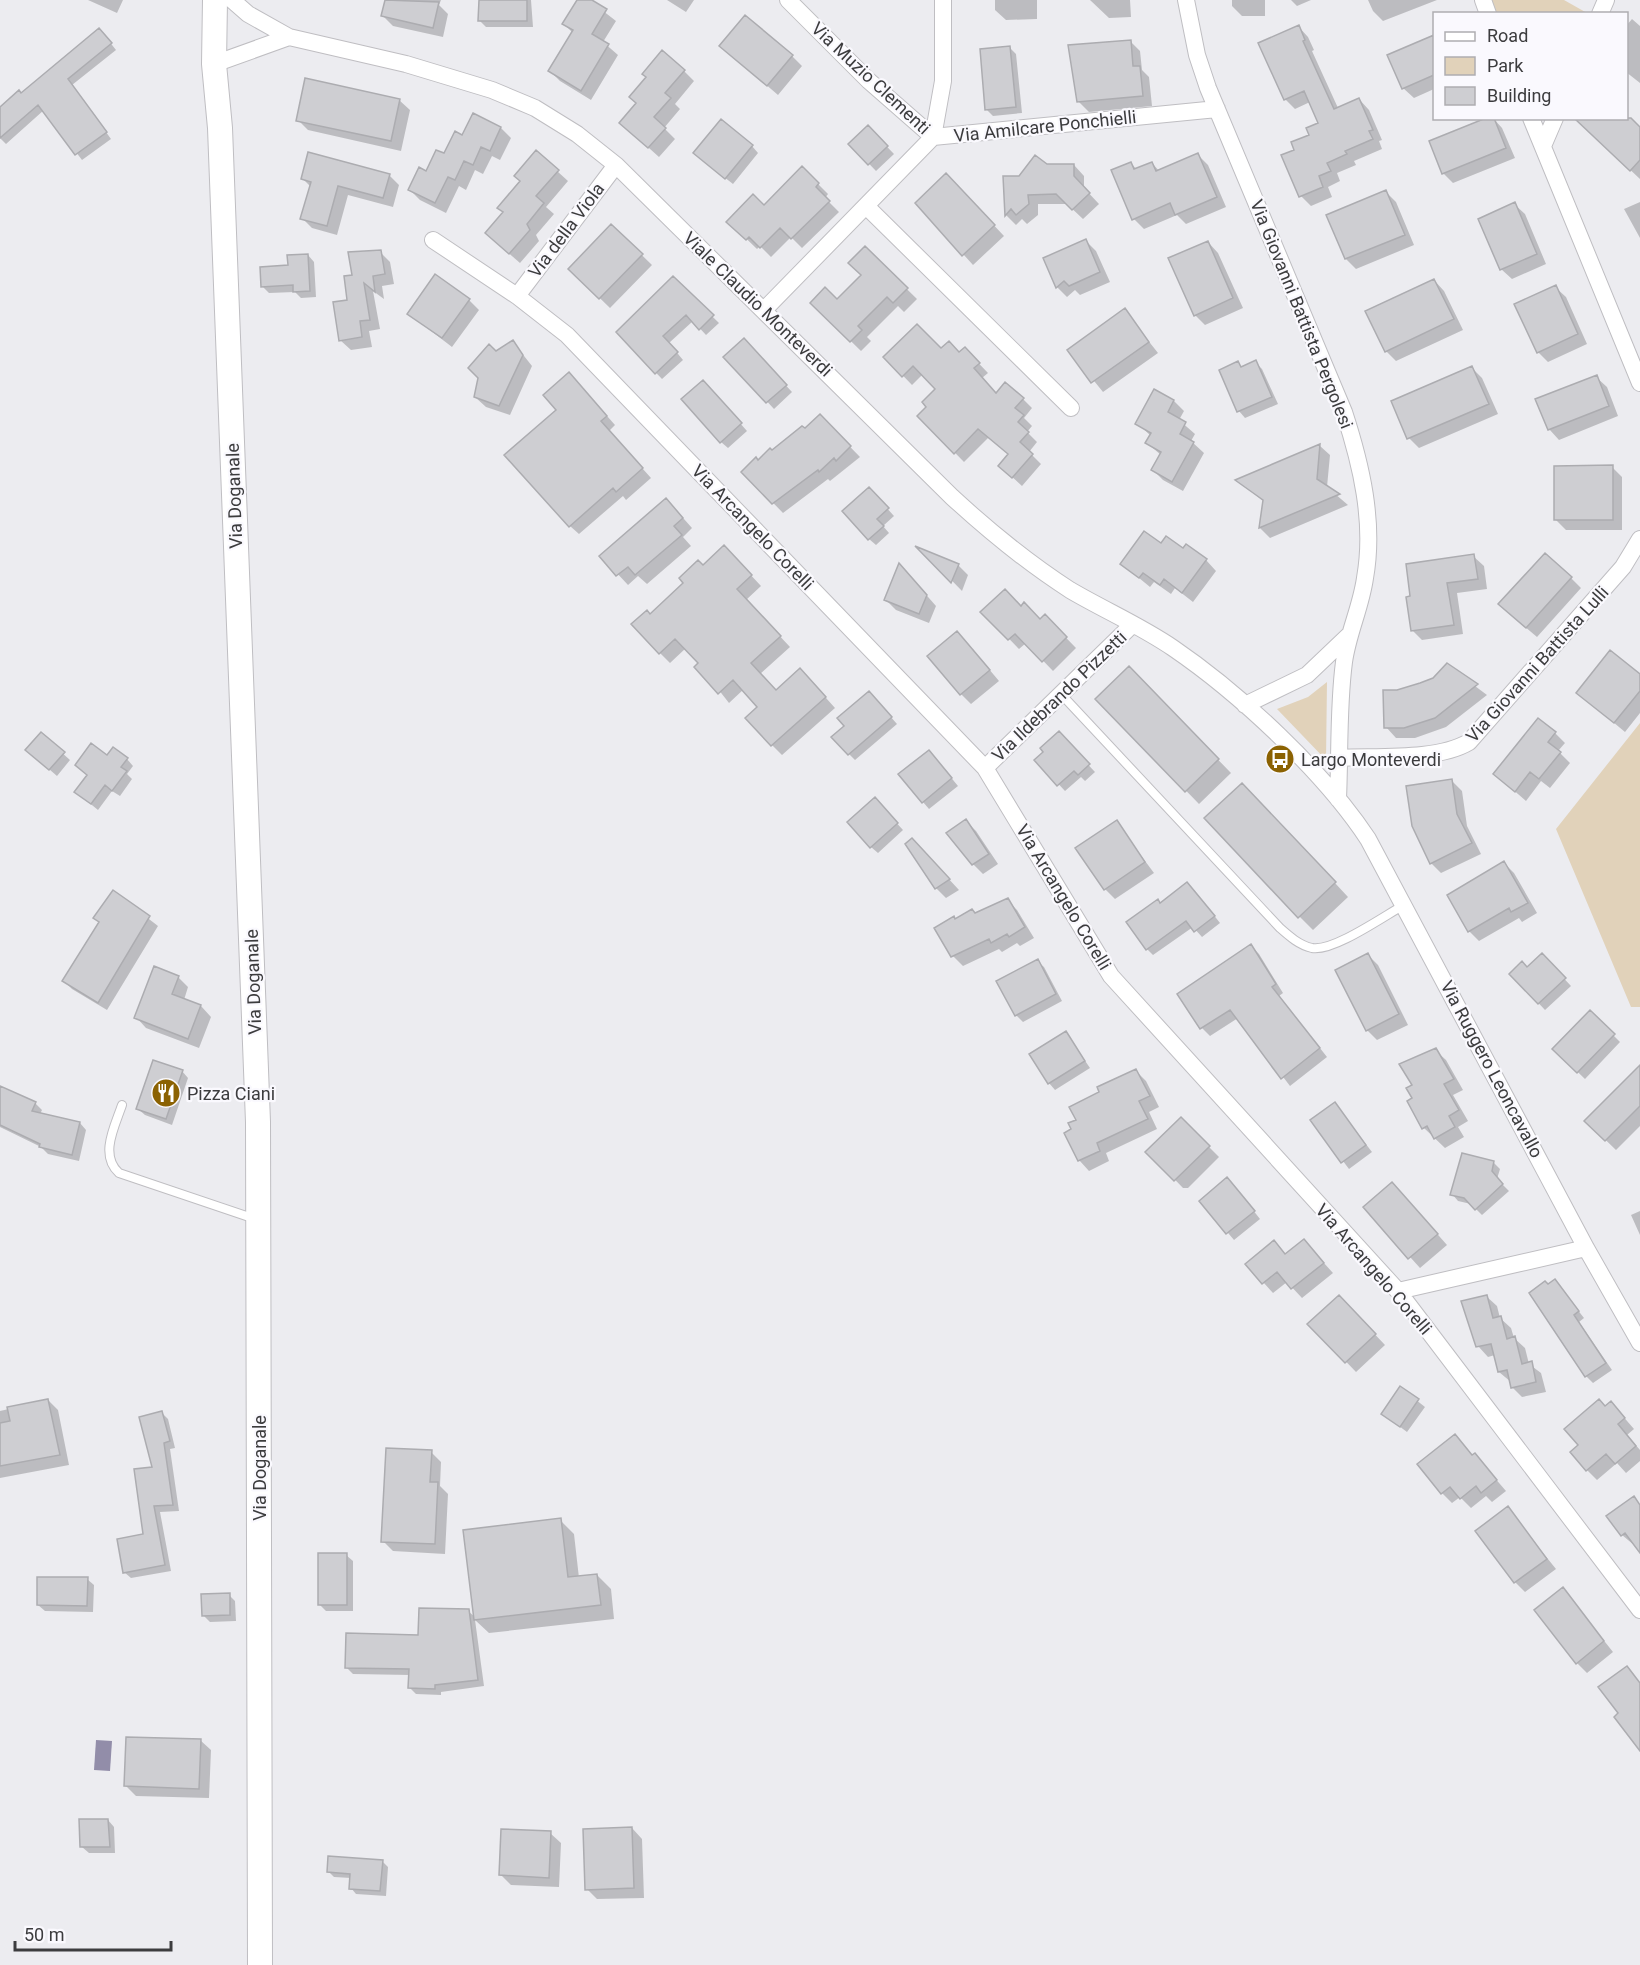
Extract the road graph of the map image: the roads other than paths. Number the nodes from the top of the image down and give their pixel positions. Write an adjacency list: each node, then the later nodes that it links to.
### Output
1 (788, 0): 10 (street, Via Muzio Clementi)
2 (943, 0): 10 (street, Via Muzio Clementi)
3 (1186, 0): 7 (street, Via Giovanni Battista Pergolesi)
4 (221, 4): 5 (street, Viale Claudio Monteverdi); 6 (main road, Via Doganale)
5 (289, 37): 6 (street); 12 (street, Viale Claudio Monteverdi)
6 (214, 64): 29 (main road, Via Doganale)
7 (1217, 109): 10 (street, Via Amilcare Ponchielli); 21 (street, Via Giovanni Battista Pergolesi)
8 (1532, 120): 11 (street)
9 (1554, 120): 11 (street)
10 (933, 137): 13 (street, Via Amilcare Ponchielli)
11 (1543, 146): 17 (street)
12 (616, 165): 15 (street, Via della Viola); 16 (street, Viale Claudio Monteverdi)
13 (866, 206): 16 (street, Via Amilcare Ponchielli); 18 (street)
14 (433, 240): 15 (street, Via Arcangelo Corelli)
15 (517, 296): 25 (street, Via Arcangelo Corelli)
16 (765, 309): 20 (street, Viale Claudio Monteverdi)
17 (1640, 383)
18 (1071, 408)
19 (1640, 539): 24 (street, Via Giovanni Battista Lulli)
20 (1133, 624): 22 (street, Via Ildebrando Pizzetti); 23 (street, Viale Claudio Monteverdi)
21 (1348, 636): 23 (street); 24 (street, Via Giovanni Battista Pergolesi)
22 (1061, 694): 25 (street, Via Ildebrando Pizzetti); 27 (lane)
23 (1245, 705): 26 (street, Viale Claudio Monteverdi)
24 (1339, 758): 26 (street, Via Giovanni Battista Pergolesi)
25 (985, 768): 31 (street, Via Arcangelo Corelli)
26 (1338, 799): 27 (street, Via Ruggero Leoncavallo)
27 (1404, 905): 30 (street, Via Ruggero Leoncavallo)
28 (122, 1105): 29 (lane)
29 (258, 1220): 34 (main road, Via Doganale)
30 (1586, 1248): 31 (street); 32 (street, Via Ruggero Leoncavallo)
31 (1398, 1291): 33 (street, Via Arcangelo Corelli)
32 (1640, 1343)
33 (1640, 1610)
34 (260, 1965)

